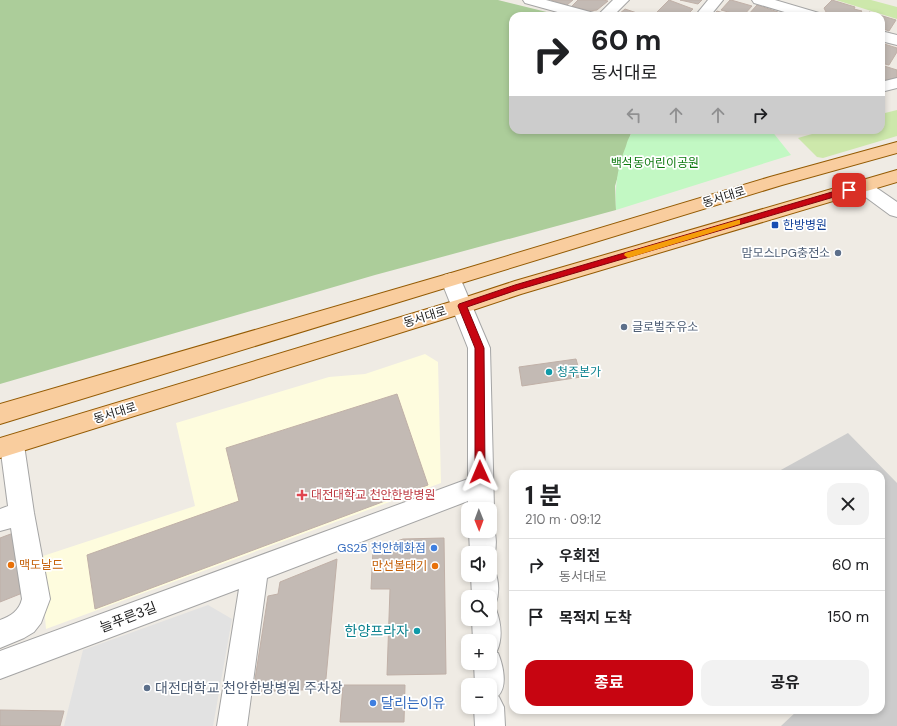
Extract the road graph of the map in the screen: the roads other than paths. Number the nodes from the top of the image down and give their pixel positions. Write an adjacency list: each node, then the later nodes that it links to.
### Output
1 (530, 0): 6 (street)
2 (622, 0): 7 (street)
3 (716, 0): 8 (street)
4 (759, 0): 5 (street)
5 (797, 9)
6 (574, 12)
7 (608, 12)
8 (706, 12)
9 (885, 37): 10 (street)
10 (897, 40)
11 (897, 83): 12 (street)
12 (885, 86)
13 (897, 147): 17 (main road, 동서대로)
14 (897, 176): 15 (main road, 동서대로)
15 (862, 186): 16 (street); 18 (main road, 동서대로)
16 (897, 211)
17 (451, 280): 18 (street); 19 (main road, 동서대로)
18 (462, 306): 20 (main road, 동서대로); 21 (street)
19 (0, 414)
20 (6, 446): 22 (street)
21 (481, 497): 23 (street, 늘푸른3길)
22 (10, 516): 24 (street)
23 (255, 569): 25 (street, 늘푸른3길); 27 (street)
24 (0, 634)
25 (0, 665)
26 (489, 714): 28 (street)
27 (232, 726)
28 (490, 726)

